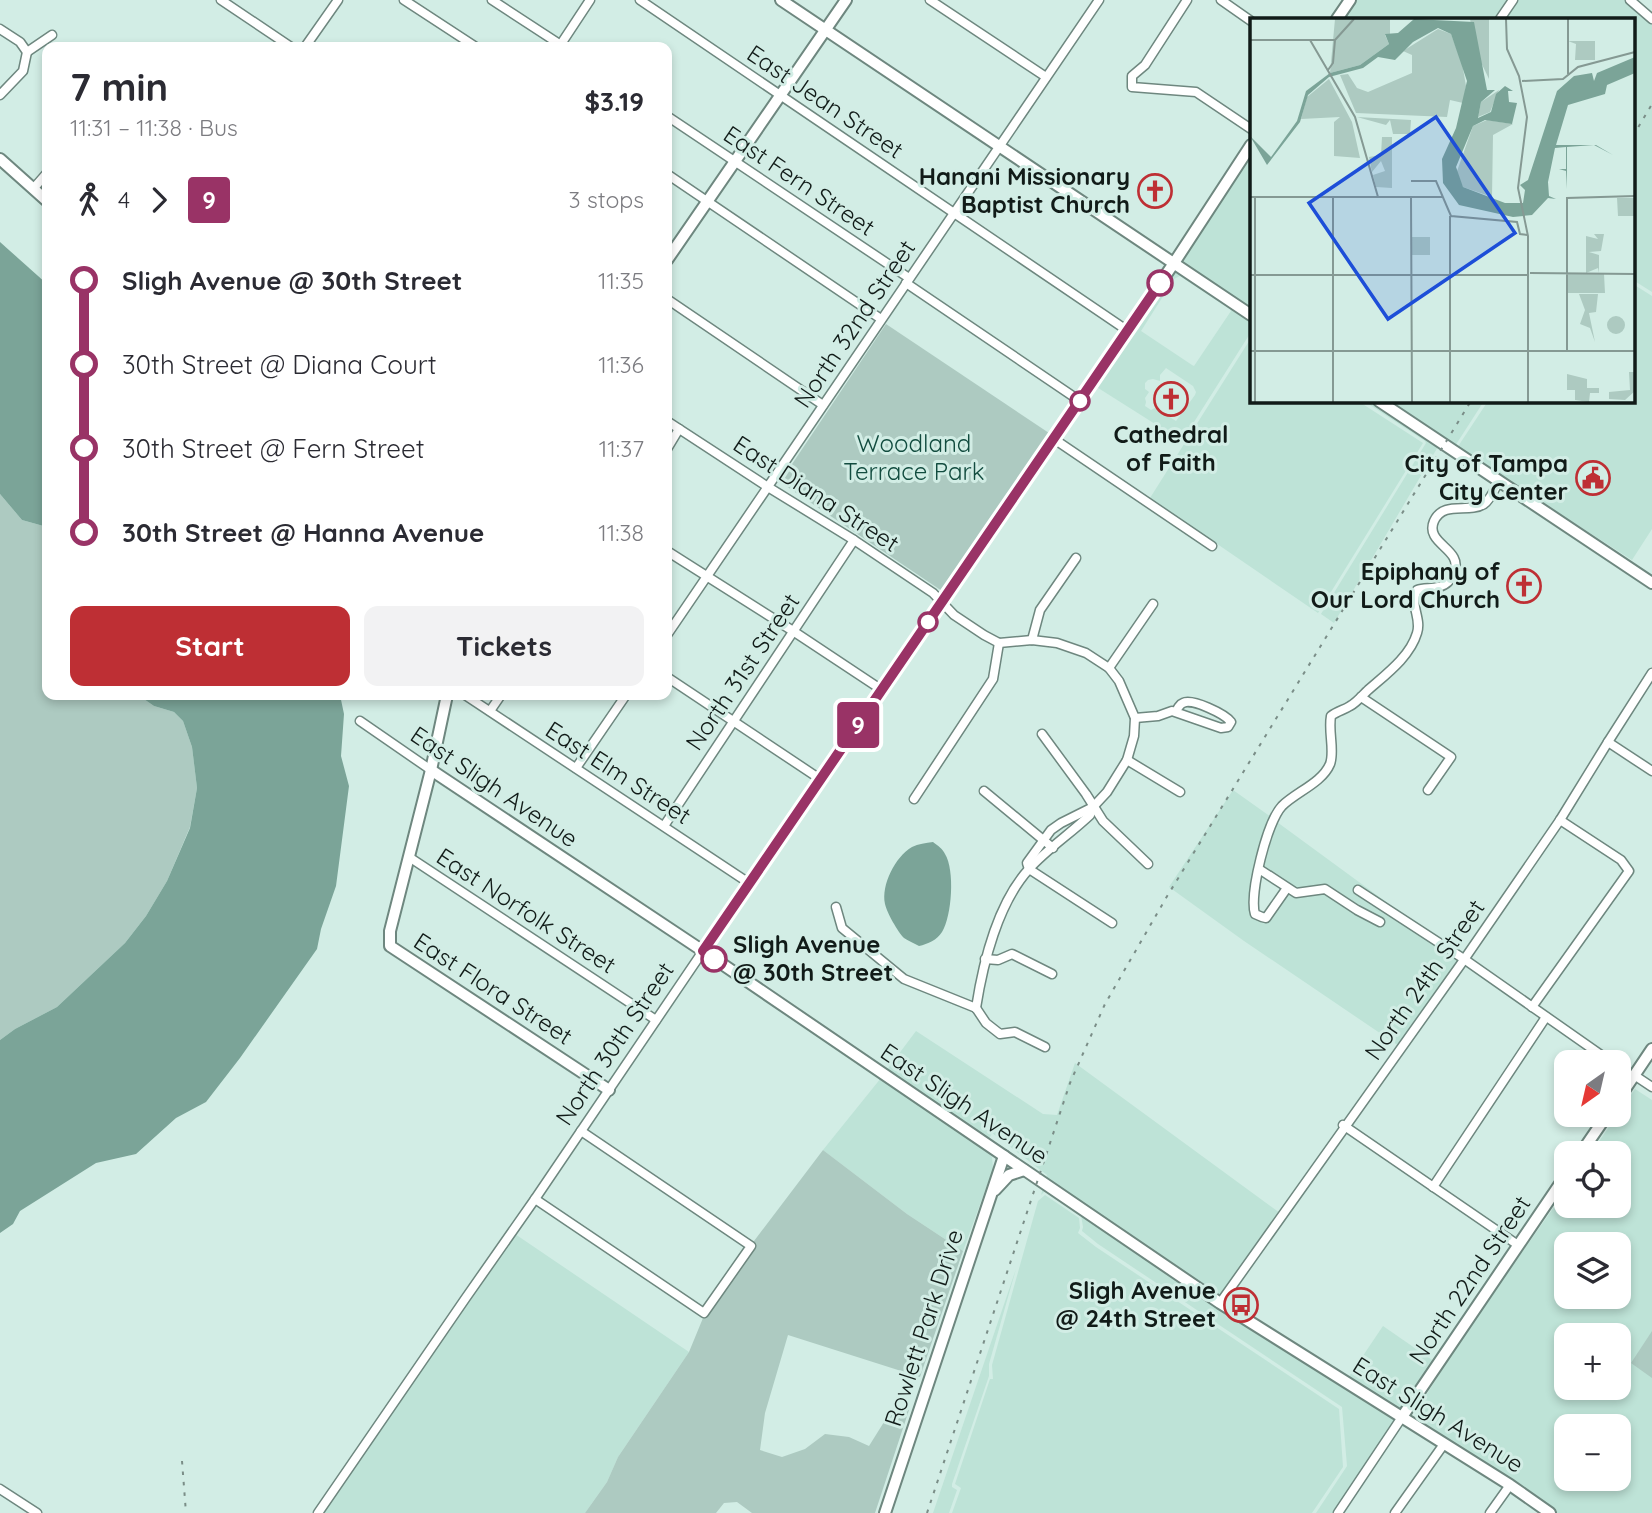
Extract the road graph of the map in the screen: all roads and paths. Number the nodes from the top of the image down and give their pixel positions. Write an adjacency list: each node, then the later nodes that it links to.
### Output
1 (220, 0): 23 (street)
2 (338, 0): 24 (street)
3 (404, 0): 25 (street)
4 (492, 0): 26 (street)
5 (590, 0): 27 (street)
6 (640, 0): 30 (street, East Jean Street)
7 (781, 0): 21 (street)
8 (846, 0): 21 (street)
9 (930, 0): 29 (street)
10 (1099, 0): 29 (street, North 32nd Street)
11 (1187, 0): 33 (street)
12 (1221, 0): 19 (street)
13 (1350, 0): 16 (street)
14 (1513, 0): 17 (street)
15 (1630, 0): 18 (street)
16 (1338, 18)
17 (1501, 18)
18 (1652, 19)
19 (1250, 20)
20 (0, 29): 28 (street)
21 (824, 29): 30 (street); 34 (street)
22 (52, 35): 28 (street)
23 (283, 42)
24 (309, 42)
25 (468, 42)
26 (555, 42)
27 (564, 42)
28 (27, 52): 31 (street)
29 (1046, 77): 34 (street, North 32nd Street)
30 (779, 94): 37 (street); 43 (street, East Jean Street)
31 (0, 95)
32 (672, 119): 37 (street, East Fern Street)
33 (1250, 128)
34 (1000, 146): 43 (street, North 32nd Street); 45 (street)
35 (1250, 147): 45 (street, North 30th Street)
36 (0, 159): 40 (street)
37 (734, 161): 42 (street); 46 (street, East Fern Street)
38 (672, 177): 42 (street)
39 (42, 179): 40 (street)
40 (33, 189): 41 (street)
41 (42, 197)
42 (707, 201): 44 (street); 49 (street)
43 (954, 214): 46 (street, North 32nd Street); 50 (street, East Jean Street)
44 (672, 253)
45 (1174, 263): 48 (street); 50 (street, North 30th Street)
46 (907, 281): 49 (street, North 32nd Street); 51 (street, East Fern Street)
47 (672, 302): 53 (street)
48 (1250, 314)
49 (881, 319): 53 (street, North 32nd Street)
50 (1128, 331): 51 (street, North 30th Street)
51 (1080, 401): 56 (street, North 30th Street)
52 (1380, 402): 58 (street)
53 (823, 405): 59 (street, North 32nd Street)
54 (672, 424): 55 (street, East Diana Street)
55 (680, 429): 57 (street); 59 (street, East Diana Street)
56 (1054, 439): 61 (street); 66 (street, North 30th Street)
57 (672, 441)
58 (1499, 481): 65 (street); 76 (street)
59 (768, 487): 60 (street, East Diana Street); 64 (street, North 32nd Street)
60 (854, 540): 66 (street, East Diana Street); 69 (street, North 31st Street)
61 (1212, 546)
62 (672, 554): 64 (street)
63 (1076, 558): 70 (street)
64 (707, 578): 68 (street, North 32nd Street); 69 (street)
65 (1652, 583)
66 (941, 603): 71 (street, East Diana Street); 75 (street, North 30th Street)
67 (1153, 604): 72 (street)
68 (672, 628)
69 (793, 631): 75 (street); 85 (street, North 31st Street)
70 (1032, 640): 71 (street); 72 (street)
71 (999, 643): 96 (street)
72 (1109, 668): 83 (street)
73 (1652, 673): 87 (street, North 24th Street)
74 (672, 680): 85 (street)
75 (882, 690): 92 (street, North 30th Street)
76 (1362, 696): 93 (street); 105 (street)
77 (446, 700): 90 (street)
78 (473, 700): 81 (street, East Elm Street)
79 (498, 700): 81 (street)
80 (623, 700): 89 (street)
81 (490, 711): 89 (street, East Elm Street)
82 (1176, 712): 82 (street); 83 (street)
83 (1135, 718): 88 (street)
84 (360, 722): 90 (street, East Sligh Avenue)
85 (734, 722): 92 (street); 99 (street, North 31st Street)
86 (1042, 734): 97 (street)
87 (1608, 741): 91 (street); 98 (street, North 24th Street)
88 (1127, 760): 95 (street); 97 (street)
89 (576, 768): 99 (street, East Elm Street)
90 (431, 770): 102 (street); 112 (street, East Sligh Avenue)
91 (1652, 771)
92 (820, 779): 106 (street, North 30th Street)
93 (1428, 790)
94 (985, 791): 100 (street)
95 (1180, 792)
96 (914, 799)
97 (1093, 807): 100 (street); 101 (street); 103 (street)
98 (1560, 820): 114 (street, North 24th Street); 116 (street)
99 (664, 826): 106 (street, East Elm Street)
100 (1043, 839): 101 (street); 104 (street)
101 (1053, 848): 104 (street)
102 (409, 857): 119 (street, East Norfolk Street); 126 (street, East Flora Street)
103 (1148, 864)
104 (1029, 869): 111 (street); 113 (street)
105 (1259, 869): 107 (street); 107 (street)
106 (749, 883): 112 (street, North 30th Street)
107 (1287, 888): 110 (street)
108 (1358, 890): 114 (street)
109 (836, 907): 117 (street)
110 (1380, 922)
111 (1112, 923)
112 (703, 951): 119 (street, North 30th Street); 129 (street, East Sligh Avenue)
113 (985, 959): 115 (street); 117 (street)
114 (1464, 959): 116 (street); 127 (street, North 24th Street)
115 (1052, 974)
116 (1532, 1007): 118 (street)
117 (976, 1008): 120 (street)
118 (1546, 1017): 122 (street); 131 (street)
119 (656, 1020): 126 (street, North 30th Street)
120 (1045, 1047)
121 (1652, 1049): 123 (street)
122 (1594, 1050)
123 (1633, 1076): 124 (street); 125 (street)
124 (1631, 1079)
125 (1652, 1087)
126 (609, 1090): 128 (street, North 30th Street)
127 (1344, 1126): 131 (street); 136 (street, North 24th Street)
128 (581, 1131): 134 (street, North 30th Street); 134 (street)
129 (1003, 1156): 130 (street, East Sligh Avenue); 133 (street, Rowlett Park Drive)
130 (1024, 1170): 133 (street); 136 (street, East Sligh Avenue)
131 (1433, 1187): 135 (street)
132 (1554, 1192): 135 (street, North 22nd Street)
133 (991, 1195): 144 (street, Rowlett Park Drive)
134 (535, 1199): 143 (street, North 30th Street)
135 (1518, 1245): 137 (street, North 22nd Street)
136 (1220, 1303): 137 (street, East Sligh Avenue)
137 (1402, 1418): 138 (street, East Sligh Avenue); 141 (street, North 22nd Street)
138 (1444, 1444): 139 (street, East Sligh Avenue); 145 (street)
139 (1510, 1485): 146 (street); 147 (street, East Sligh Avenue)
140 (0, 1489): 142 (street)
141 (1340, 1512)
142 (37, 1513)
143 (318, 1513)
144 (885, 1513)
145 (1395, 1513)
146 (1490, 1513)
147 (1550, 1513)

